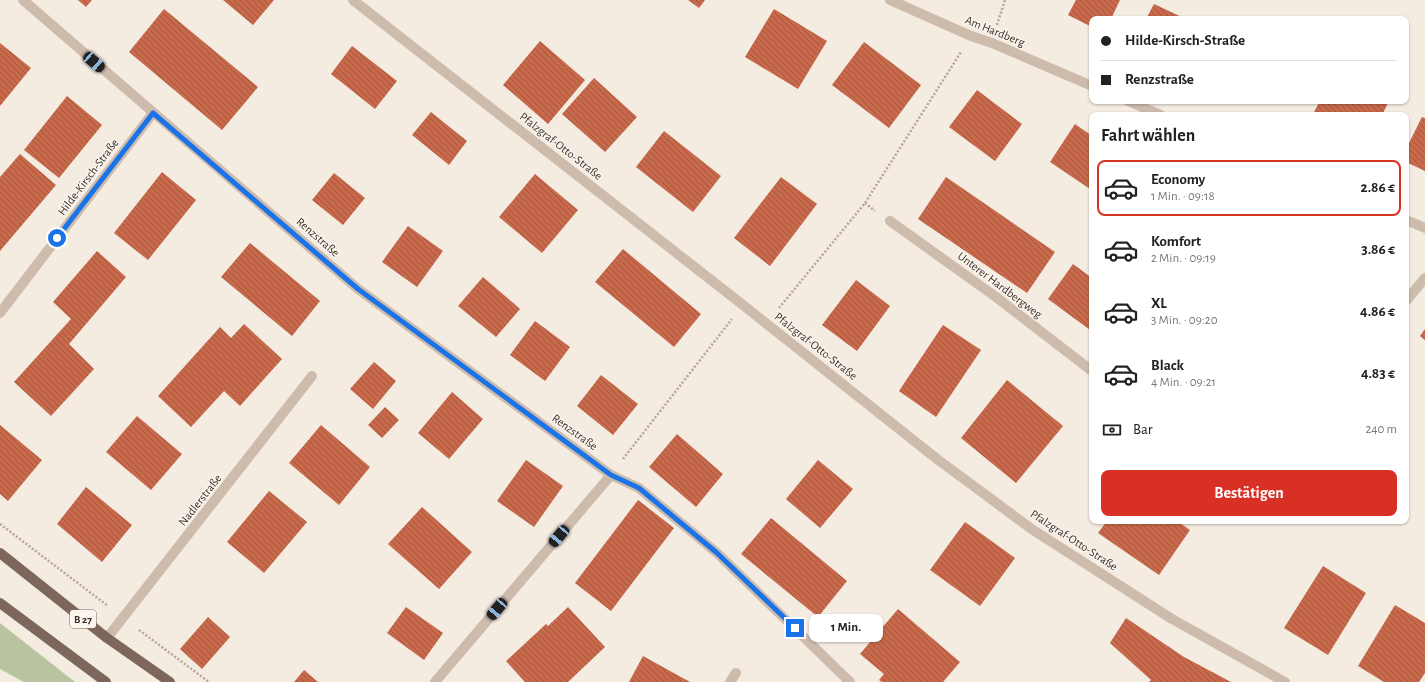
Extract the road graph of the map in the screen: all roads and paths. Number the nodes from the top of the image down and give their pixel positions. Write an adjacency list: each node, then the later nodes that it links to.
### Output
1 (23, 0): 10 (street, Renzstraße)
2 (353, 0): 16 (street, Pfalzgraf-Otto-Straße)
3 (890, 0): 5 (street, Am Hardberg)
4 (1005, 0): 6 (path)
5 (971, 36): 6 (street, Am Hardberg); 18 (path)
6 (992, 43): 7 (street, Am Hardberg)
7 (1089, 85)
8 (1135, 104): 9 (street)
9 (1154, 112)
10 (153, 113): 17 (street, Hilde-Kirsch-Straße); 22 (street, Renzstraße)
11 (1409, 221): 13 (street)
12 (890, 222): 19 (street, Unterer Hardbergweg)
13 (1425, 228)
14 (1425, 278): 15 (street)
15 (1409, 297)
16 (743, 305): 18 (street, Pfalzgraf-Otto-Straße); 21 (path)
17 (0, 313)
18 (766, 323): 35 (street, Pfalzgraf-Otto-Straße)
19 (1089, 369)
20 (312, 376): 26 (street, Nadlerstraße)
21 (622, 461)
22 (611, 475): 32 (street); 34 (street, Renzstraße)
23 (0, 524): 26 (path)
24 (0, 553): 27 (main road, B 27)
25 (0, 603): 29 (main road)
26 (124, 618): 27 (street, Nadlerstraße); 31 (path)
27 (107, 638): 30 (main road, B 27)
28 (736, 673): 33 (street)
29 (106, 682)
30 (170, 682)
31 (209, 682)
32 (435, 682)
33 (730, 682)
34 (850, 682)
35 (1285, 682)

